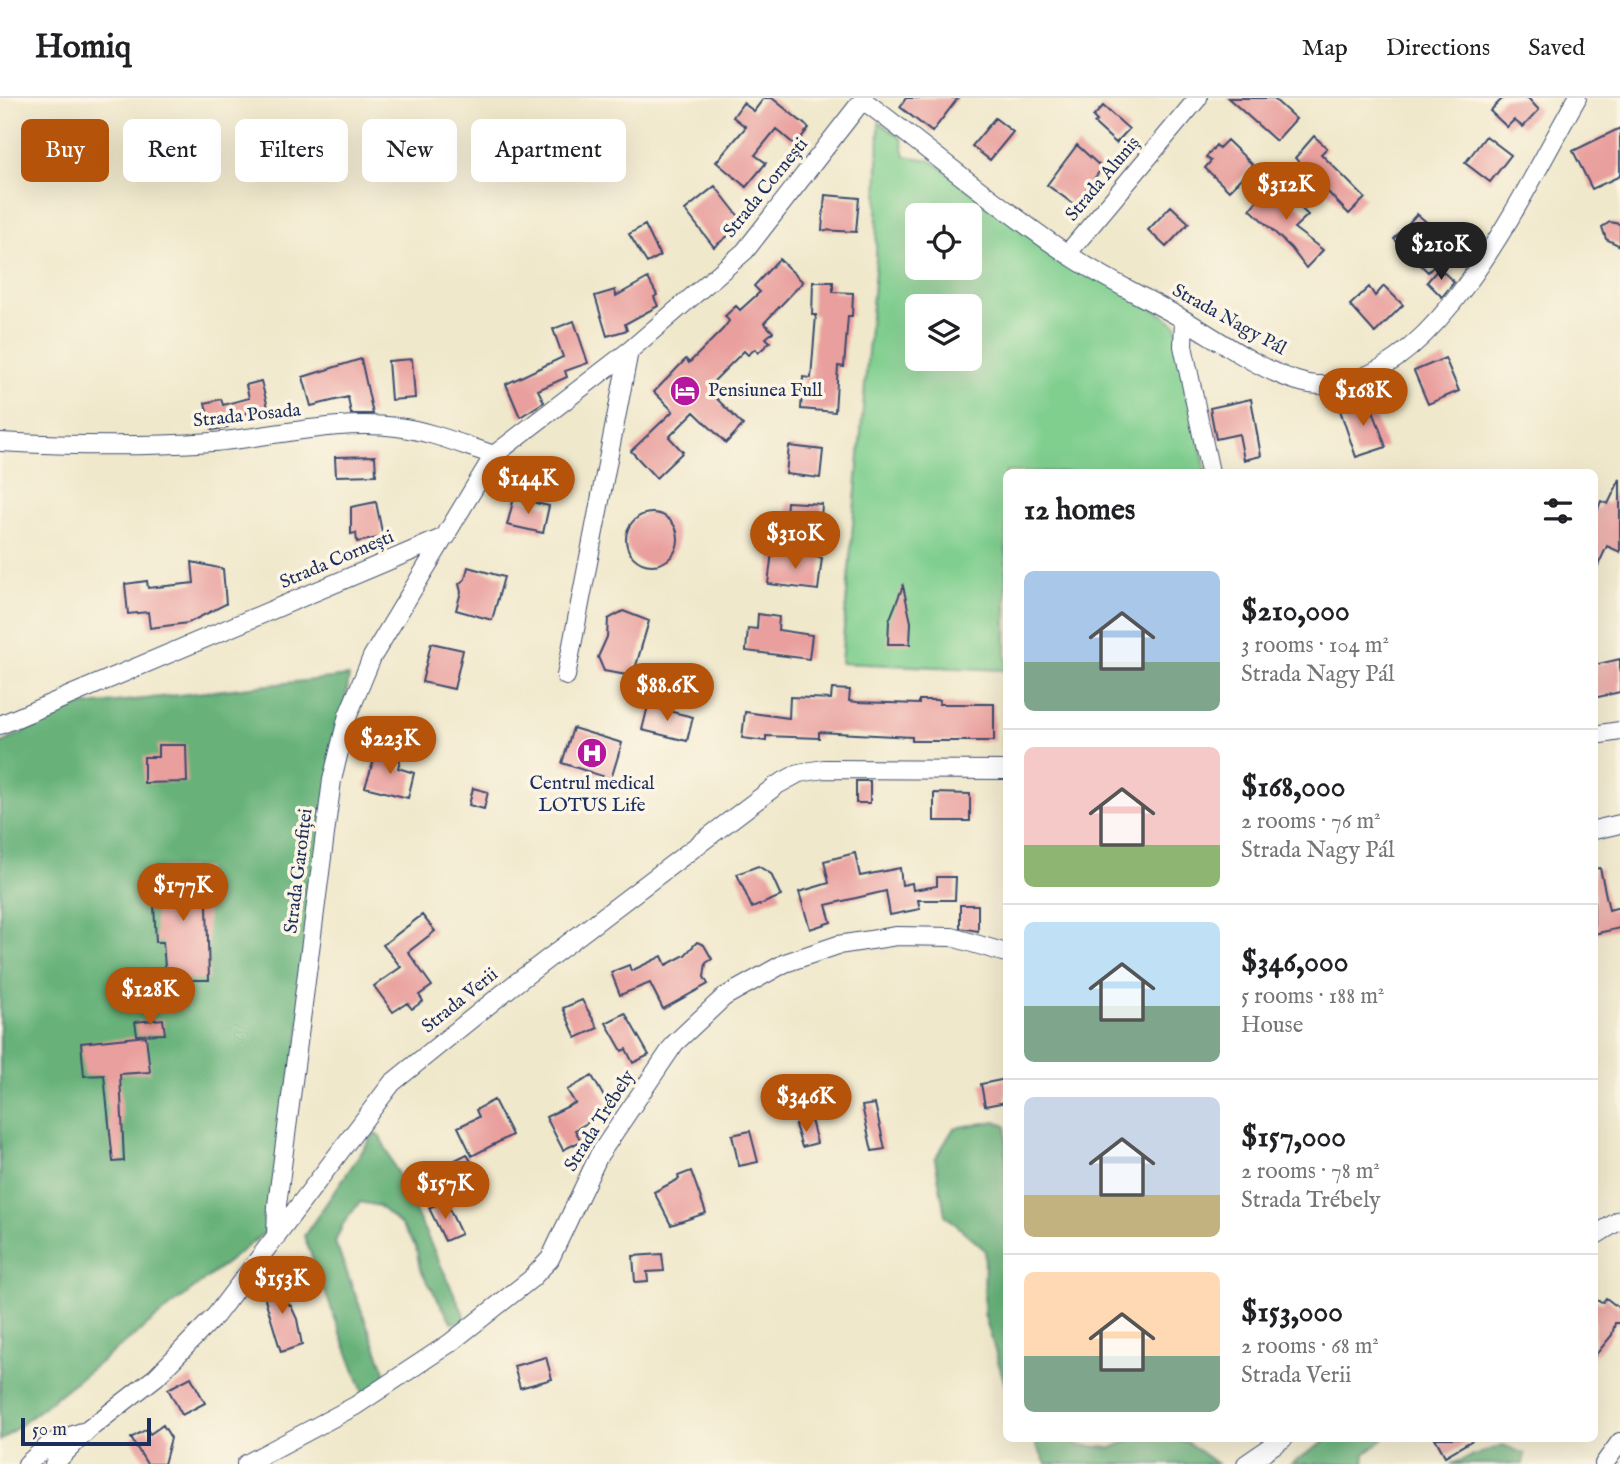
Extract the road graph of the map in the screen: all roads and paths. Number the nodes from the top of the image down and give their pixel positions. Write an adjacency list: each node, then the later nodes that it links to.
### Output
1 (1198, 98): 4 (street, Strada Aluniș)
2 (1577, 98): 5 (street, Strada Nagy Pál)
3 (864, 99): 4 (street, Strada Nagy Pál); 6 (street, Strada Cornești)
4 (1067, 254): 5 (street, Strada Nagy Pál)
5 (1184, 320): 9 (street)
6 (629, 351): 8 (street, Strada Cornești); 11 (street)
7 (0, 442): 8 (street, Strada Posada)
8 (494, 455): 10 (street, Strada Cornești)
9 (1209, 469)
10 (447, 536): 12 (street, Strada Cornești); 21 (street, Strada Garofiței)
11 (566, 676)
12 (0, 725)
13 (1620, 731): 14 (street)
14 (1598, 734)
15 (1003, 770): 21 (street, Strada Verii)
16 (1620, 824): 17 (street)
17 (1598, 829)
18 (1003, 952): 27 (street, Strada Trébely)
19 (1620, 1220): 20 (street)
20 (1598, 1234)
21 (276, 1237): 22 (street, Strada Verii)
22 (89, 1429): 25 (street); 26 (street, Strada Verii)
23 (1278, 1442): 28 (street)
24 (1620, 1442): 29 (street)
25 (27, 1464)
26 (54, 1464)
27 (246, 1464)
28 (1246, 1464)
29 (1604, 1464)

